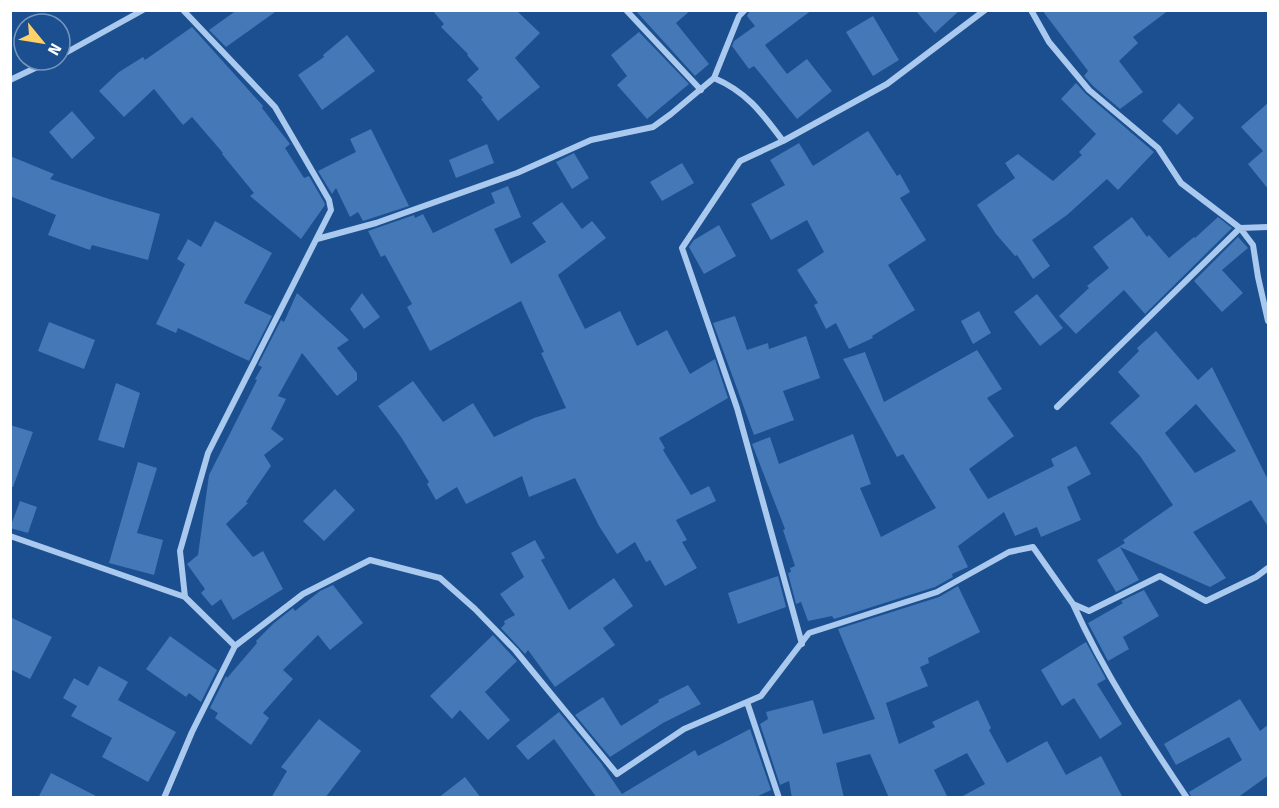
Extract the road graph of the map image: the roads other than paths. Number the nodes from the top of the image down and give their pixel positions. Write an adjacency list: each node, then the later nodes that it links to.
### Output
1 (143, 10): 7 (street)
2 (183, 10): 15 (street)
3 (626, 10): 11 (street)
4 (745, 10): 9 (street)
5 (984, 10): 12 (street)
6 (1031, 10): 14 (street)
7 (72, 49)
8 (27, 72): 10 (street)
9 (714, 78): 11 (street); 12 (street)
10 (10, 80)
11 (701, 90): 15 (street)
12 (783, 141): 22 (street)
13 (1269, 227): 14 (street)
14 (1240, 228): 16 (street); 17 (street)
15 (317, 239): 20 (street)
16 (1269, 321)
17 (1057, 407)
18 (10, 536): 20 (street)
19 (1269, 568): 21 (street)
20 (185, 597): 23 (street)
21 (1073, 604): 22 (street); 27 (street)
22 (802, 644): 24 (street)
23 (235, 646): 24 (street); 25 (street)
24 (747, 702): 26 (street)
25 (164, 798)
26 (779, 798)
27 (1187, 798)

